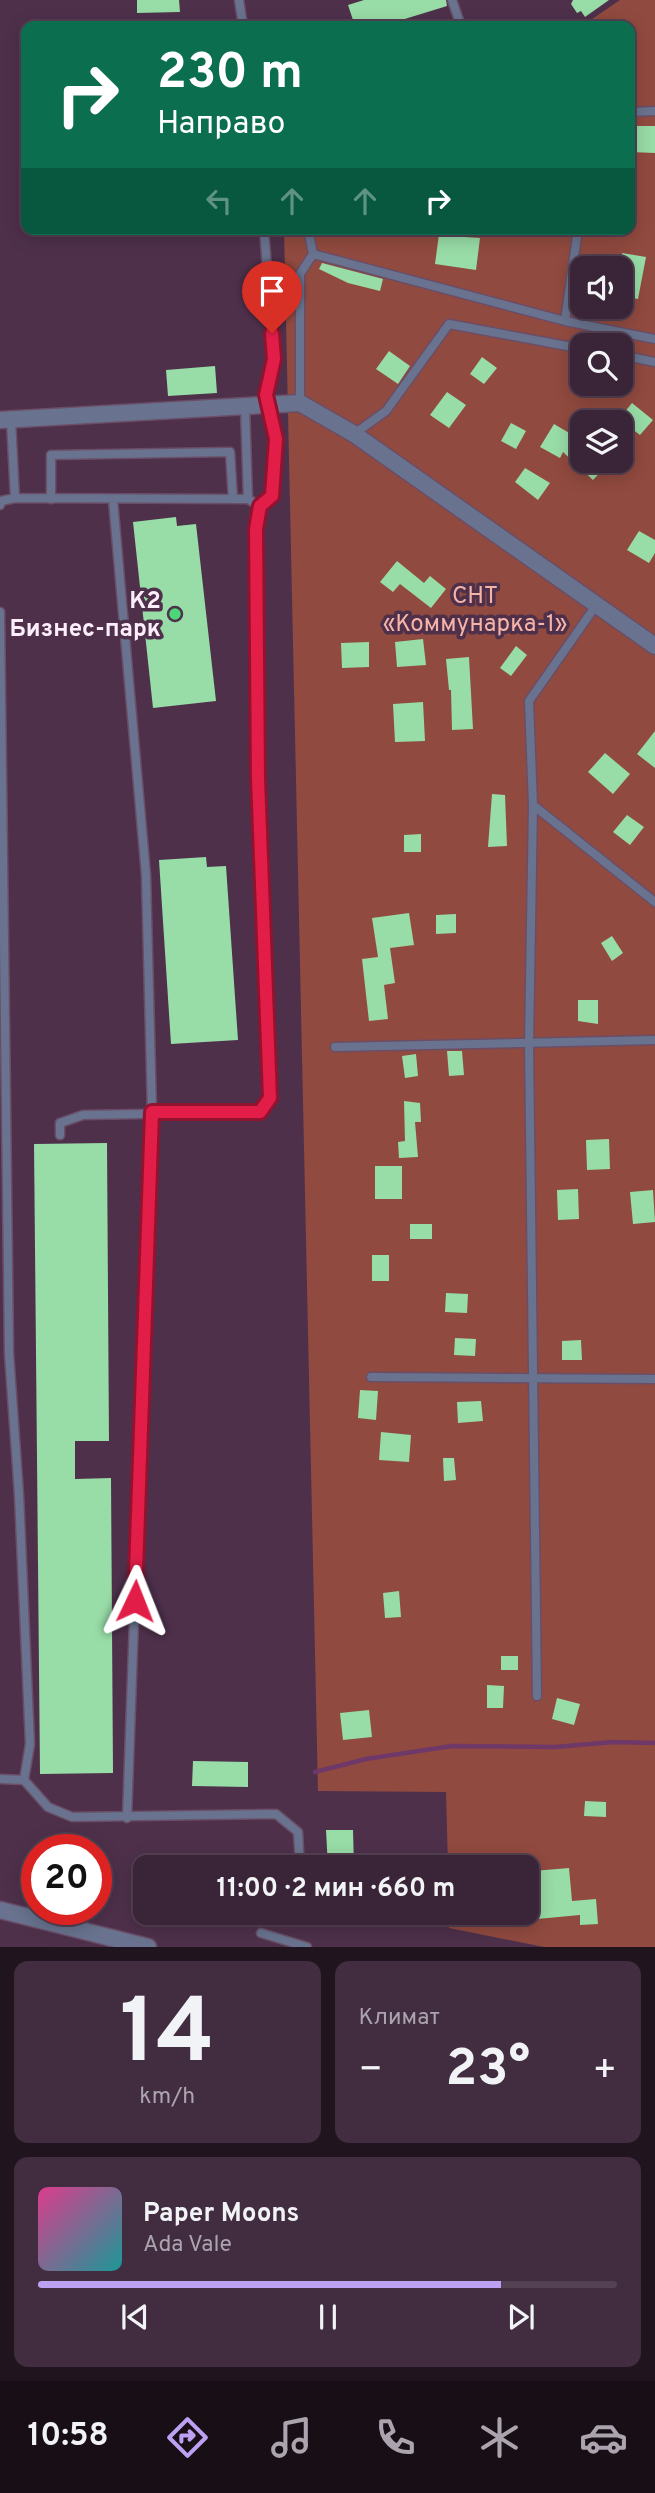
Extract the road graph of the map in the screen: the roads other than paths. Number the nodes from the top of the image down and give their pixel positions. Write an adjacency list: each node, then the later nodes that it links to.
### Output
1 (239, 0): 3 (lane)
2 (452, 0): 4 (lane)
3 (242, 21)
4 (459, 21)
5 (655, 111): 6 (lane)
6 (635, 112)
7 (264, 235): 17 (lane)
8 (309, 235): 10 (lane)
9 (577, 235): 11 (lane)
10 (313, 254): 11 (lane); 16 (lane)
11 (565, 321): 12 (lane)
12 (655, 339)
13 (570, 347): 20 (lane)
14 (633, 357): 15 (lane)
15 (655, 362)
16 (300, 402): 17 (street); 20 (street)
17 (271, 406): 18 (street); 27 (lane)
18 (245, 407): 19 (street); 24 (lane)
19 (6, 420): 21 (lane)
20 (354, 434): 28 (street)
21 (15, 498): 22 (lane); 26 (lane)
22 (51, 499): 23 (lane); 25 (lane)
23 (233, 499): 24 (lane); 25 (lane)
24 (248, 499): 27 (lane)
25 (113, 500): 36 (lane)
26 (0, 505)
27 (260, 506): 36 (lane)
28 (597, 604): 30 (street); 31 (lane)
29 (0, 612): 43 (lane)
30 (655, 646)
31 (533, 805): 32 (lane); 34 (lane)
32 (655, 902)
33 (655, 1040): 34 (lane)
34 (529, 1044): 35 (lane); 39 (lane)
35 (334, 1047)
36 (152, 1112): 37 (lane); 44 (lane)
37 (61, 1135)
38 (371, 1377): 39 (lane)
39 (534, 1378): 40 (lane); 41 (lane)
40 (655, 1379)
41 (537, 1696)
42 (0, 1779): 43 (lane)
43 (24, 1780): 44 (lane)
44 (127, 1818): 45 (lane)
45 (299, 1855)
46 (0, 1909): 48 (street)
47 (261, 1933): 49 (lane)
48 (148, 1947)
49 (307, 1947)

